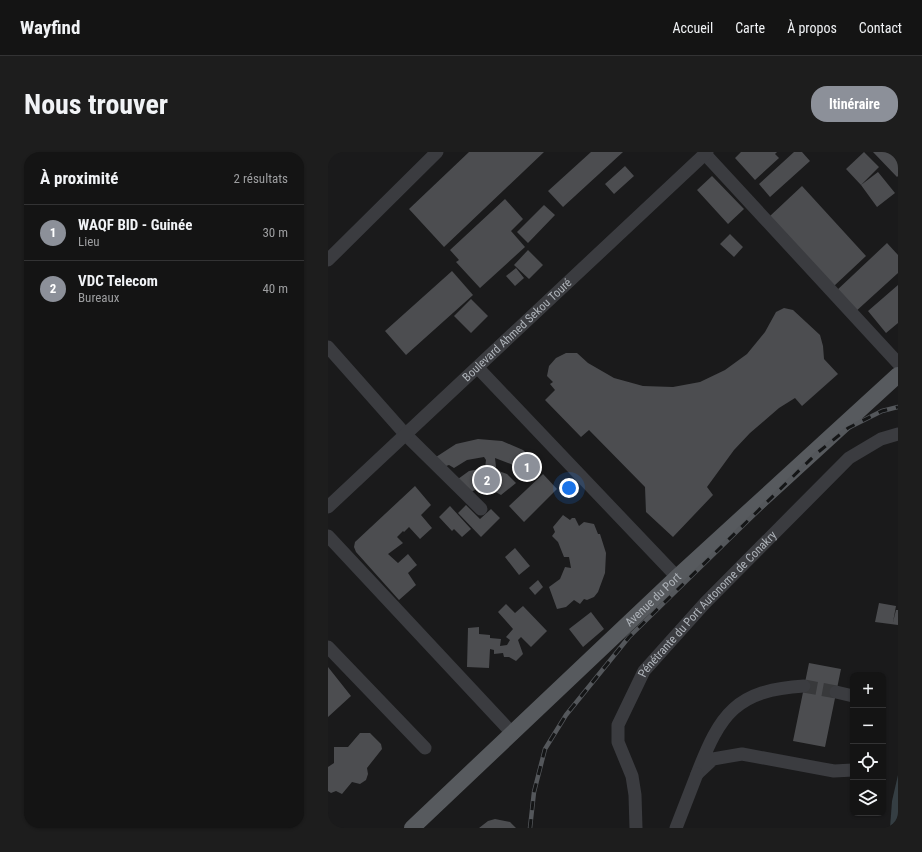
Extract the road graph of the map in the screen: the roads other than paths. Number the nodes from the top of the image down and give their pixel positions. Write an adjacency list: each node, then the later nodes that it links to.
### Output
1 (437, 152): 3 (street)
2 (706, 153): 5 (street); 6 (street, Boulevard Ahmed Sekou Touré)
3 (328, 260)
4 (328, 347): 9 (street)
5 (898, 363)
6 (478, 368): 9 (street, Boulevard Ahmed Sekou Touré); 13 (street)
7 (898, 375): 13 (main road, Avenue du Port)
8 (898, 434): 23 (street, Pénétrante du Port Autonome de Conakry)
9 (406, 435): 10 (street, Boulevard Ahmed Sekou Touré); 11 (street)
10 (328, 507)
11 (481, 509)
12 (328, 536): 18 (street)
13 (677, 577): 18 (main road, Avenue du Port)
14 (328, 647): 19 (street)
15 (804, 686): 21 (street)
16 (836, 692): 17 (street)
17 (850, 695)
18 (513, 734): 22 (main road, Avenue du Port)
19 (425, 748)
20 (850, 770): 21 (street)
21 (697, 774): 24 (street)
22 (412, 828)
23 (636, 828)
24 (676, 828)

